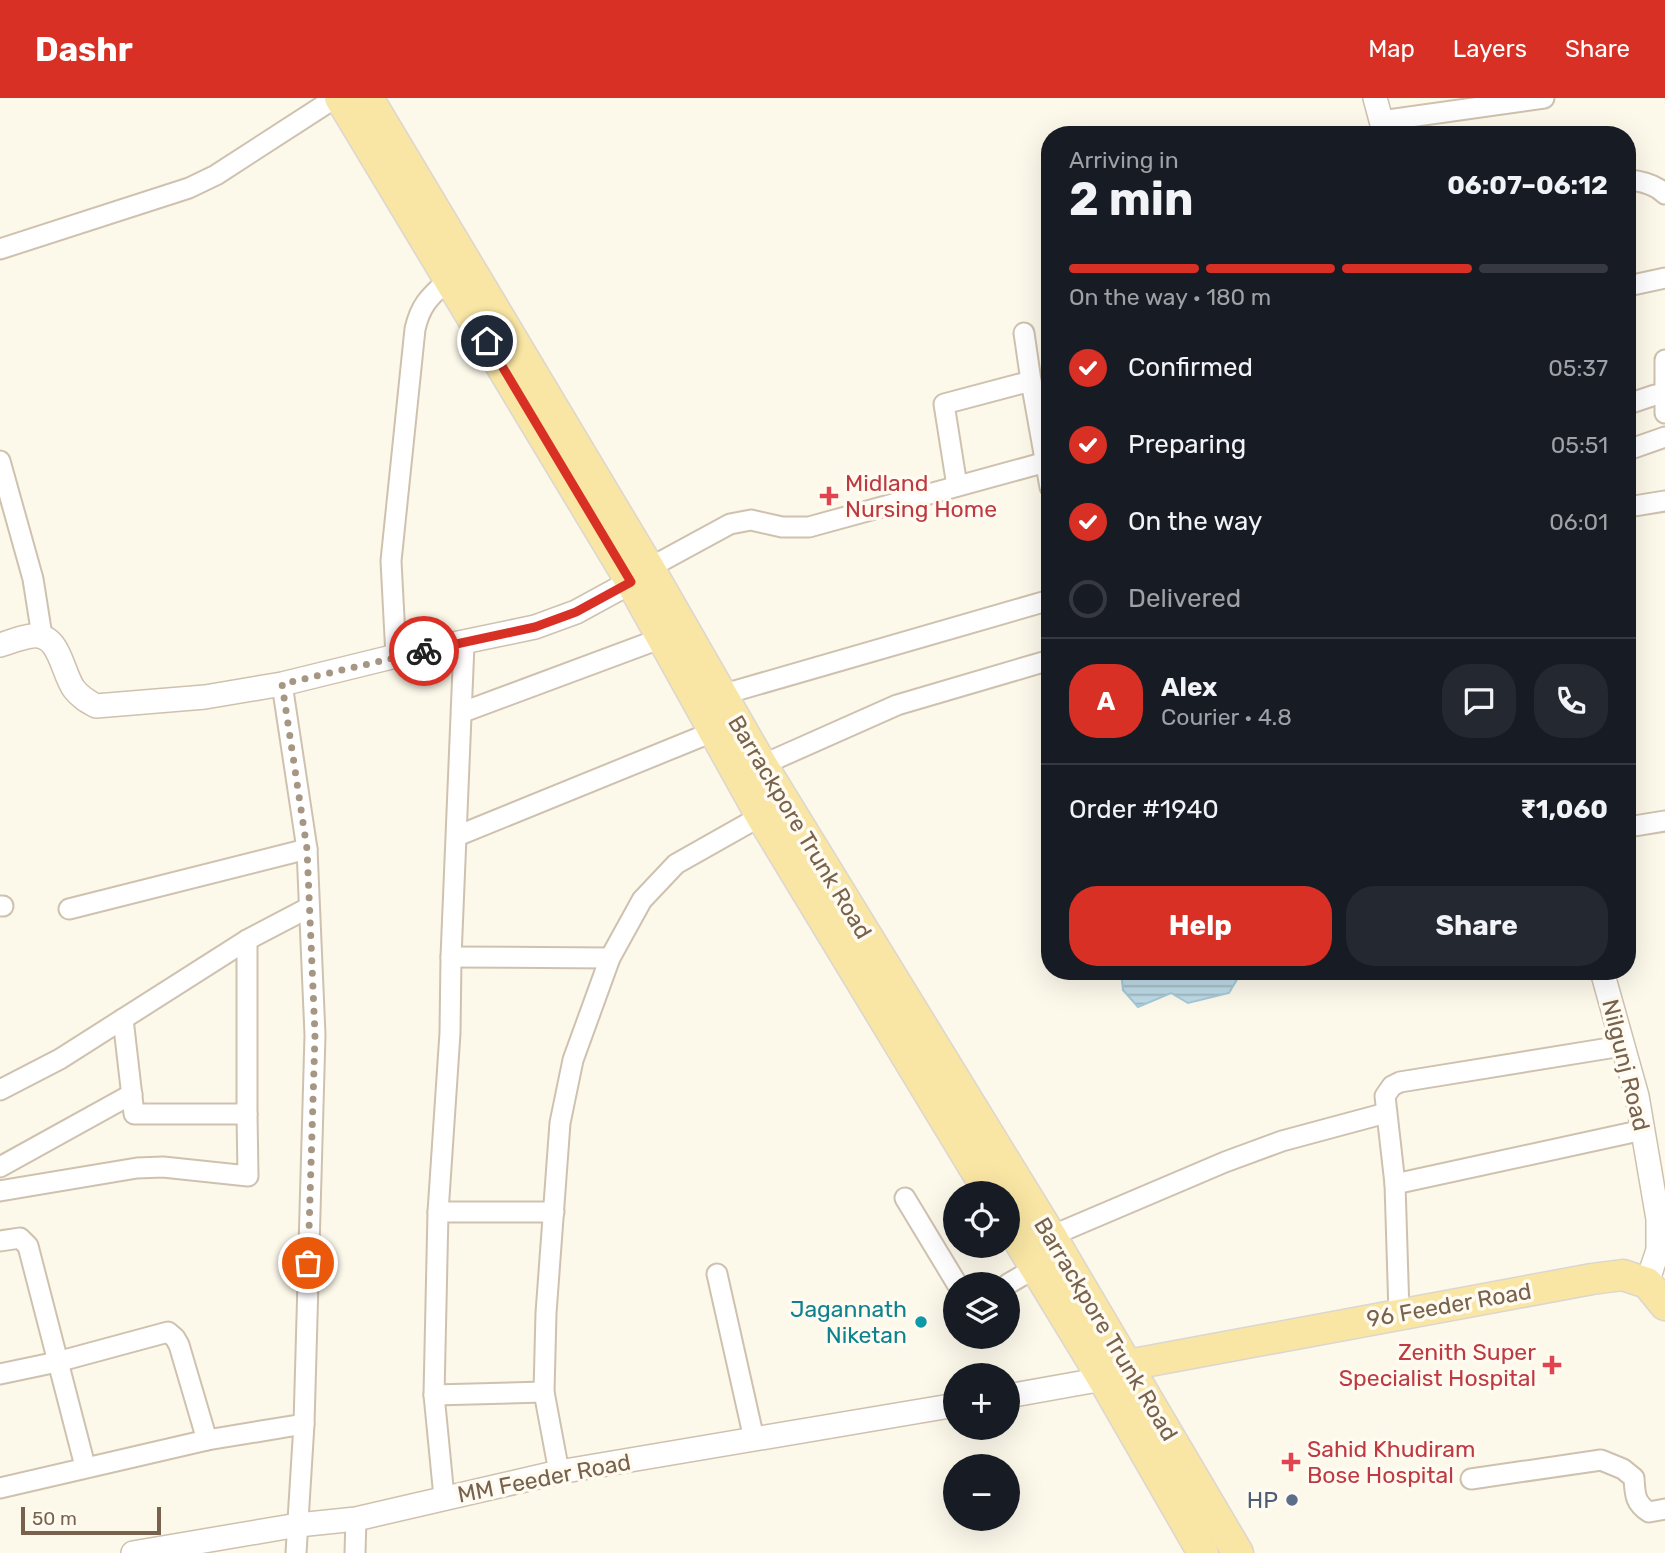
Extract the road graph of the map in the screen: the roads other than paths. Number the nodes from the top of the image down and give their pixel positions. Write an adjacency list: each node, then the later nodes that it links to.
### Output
1 (337, 98): 10 (street); 12 (main road, Barrackpore Trunk Road)
2 (368, 98): 27 (main road, Barrackpore Trunk Road)
3 (1375, 98): 6 (street)
4 (1544, 98): 5 (street)
5 (1494, 101): 7 (street)
6 (1382, 126)
7 (1391, 126)
8 (1636, 181): 9 (street)
9 (1665, 194)
10 (0, 249)
11 (1665, 278): 13 (street)
12 (450, 279): 27 (main road, Barrackpore Trunk Road); 33 (street)
13 (1636, 284)
14 (1024, 333): 16 (street)
15 (1665, 360): 18 (street)
16 (1031, 381): 19 (street); 24 (street)
17 (1636, 401): 18 (street)
18 (1664, 404)
19 (1041, 435)
20 (1665, 437): 21 (street)
21 (1636, 447)
22 (0, 461): 29 (street)
23 (1041, 463): 24 (street)
24 (957, 486): 27 (street)
25 (1665, 501): 26 (street)
26 (1636, 506)
27 (640, 575): 30 (main road, Barrackpore Trunk Road); 31 (street); 36 (main road, Barrackpore Trunk Road)
28 (1041, 603): 36 (street)
29 (43, 636): 32 (street); 35 (street)
30 (662, 638): 37 (street); 38 (main road, Barrackpore Trunk Road)
31 (464, 644): 33 (street); 37 (street)
32 (0, 645)
33 (396, 656): 35 (street)
34 (1041, 663): 39 (street)
35 (282, 684): 44 (street)
36 (721, 695): 39 (main road, Barrackpore Trunk Road)
37 (463, 712): 43 (street)
38 (715, 731): 40 (main road, Barrackpore Trunk Road); 43 (street)
39 (762, 765): 65 (main road, Barrackpore Trunk Road)
40 (761, 816): 49 (street); 59 (main road, Barrackpore Trunk Road)
41 (1665, 821): 42 (street)
42 (1636, 826)
43 (457, 836): 48 (street)
44 (307, 849): 45 (street); 46 (street)
45 (308, 908): 47 (street); 81 (street)
46 (69, 909)
47 (247, 940): 51 (street); 56 (street)
48 (451, 957): 49 (street); 63 (street)
49 (610, 958): 64 (street)
50 (1604, 980): 52 (street, Nilgunj Road)
51 (123, 1019): 53 (street); 54 (street)
52 (1622, 1046): 55 (street); 57 (street, Nilgunj Road)
53 (0, 1090)
54 (132, 1094): 56 (street); 58 (street)
55 (1386, 1113): 60 (street); 65 (street)
56 (247, 1114): 61 (street)
57 (1643, 1130): 60 (street); 72 (street, Nilgunj Road)
58 (0, 1167)
59 (982, 1181)
60 (1395, 1184): 73 (street)
61 (0, 1191)
62 (905, 1199): 69 (street)
63 (438, 1212): 64 (street); 79 (street)
64 (554, 1212): 77 (street)
65 (1052, 1236): 75 (main road, Barrackpore Trunk Road)
66 (0, 1241): 74 (street)
67 (1020, 1243): 68 (main road, Barrackpore Trunk Road)
68 (1035, 1268): 71 (street); 75 (main road, Barrackpore Trunk Road)
69 (950, 1272)
70 (717, 1274): 82 (street)
71 (1020, 1277)
72 (1656, 1294): 73 (main road, 96 Feeder Road)
73 (1399, 1313): 75 (main road, 96 Feeder Road)
74 (57, 1362): 76 (street); 83 (street); 84 (street)
75 (1115, 1372): 78 (street); 95 (main road, Barrackpore Trunk Road); 96 (main road, Barrackpore Trunk Road)
76 (0, 1374)
77 (544, 1392): 79 (street); 85 (street)
78 (1020, 1393)
79 (434, 1395): 88 (street)
80 (943, 1407): 82 (street, MM Feeder Road)
81 (304, 1424): 83 (street); 91 (street)
82 (754, 1439): 85 (street, MM Feeder Road)
83 (207, 1440): 84 (street)
84 (85, 1466): 87 (street)
85 (559, 1472): 88 (street, MM Feeder Road)
86 (1471, 1479): 89 (street)
87 (0, 1488)
88 (444, 1497): 90 (street, MM Feeder Road)
89 (1665, 1509)
90 (356, 1519): 91 (street, MM Feeder Road); 94 (street)
91 (298, 1525): 92 (street, MM Feeder Road); 93 (street)
92 (134, 1553)
93 (296, 1553)
94 (355, 1553)
95 (1203, 1553)
96 (1238, 1553)

